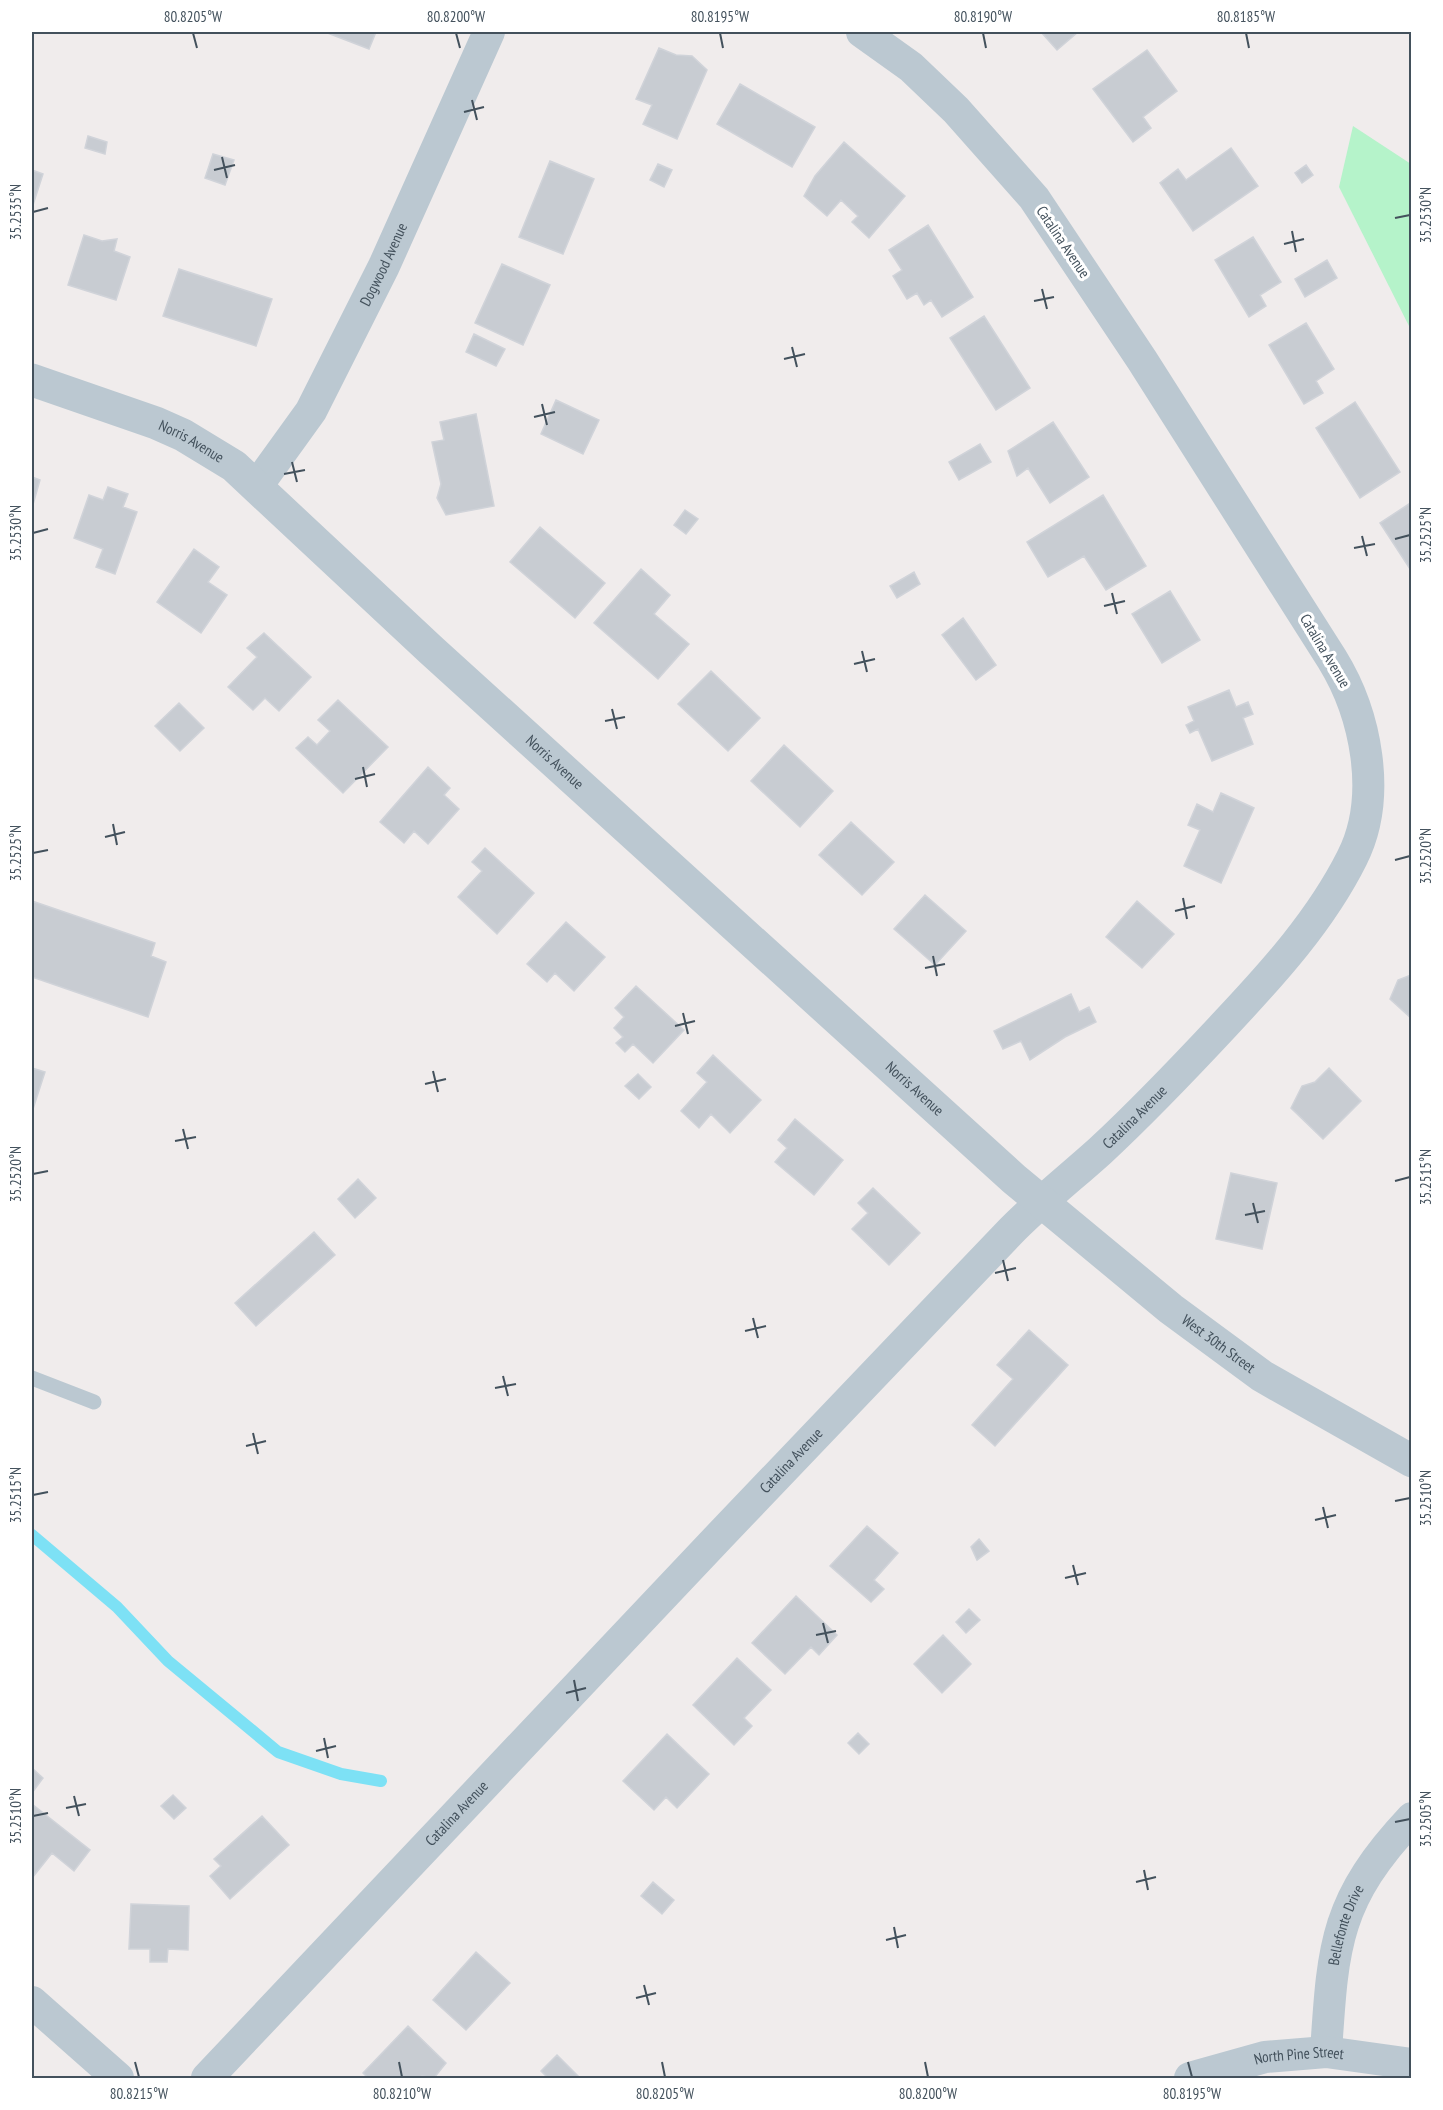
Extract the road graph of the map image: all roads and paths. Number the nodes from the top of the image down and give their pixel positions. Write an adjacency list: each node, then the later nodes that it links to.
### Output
1 (489, 32): 4 (street, Dogwood Avenue)
2 (862, 32): 5 (street, Catalina Avenue)
3 (32, 380): 4 (street, Norris Avenue)
4 (257, 486): 5 (street, Norris Avenue)
5 (1044, 1202): 8 (street, West 30th Street); 14 (street, Catalina Avenue)
6 (32, 1378): 7 (lane)
7 (94, 1402)
8 (1412, 1461)
9 (1412, 1818): 11 (street, Bellefonte Drive)
10 (32, 2002): 13 (street)
11 (1326, 2052): 12 (street, North Pine Street); 15 (street, North Pine Street)
12 (1412, 2064)
13 (118, 2079)
14 (207, 2079)
15 (1190, 2079)

